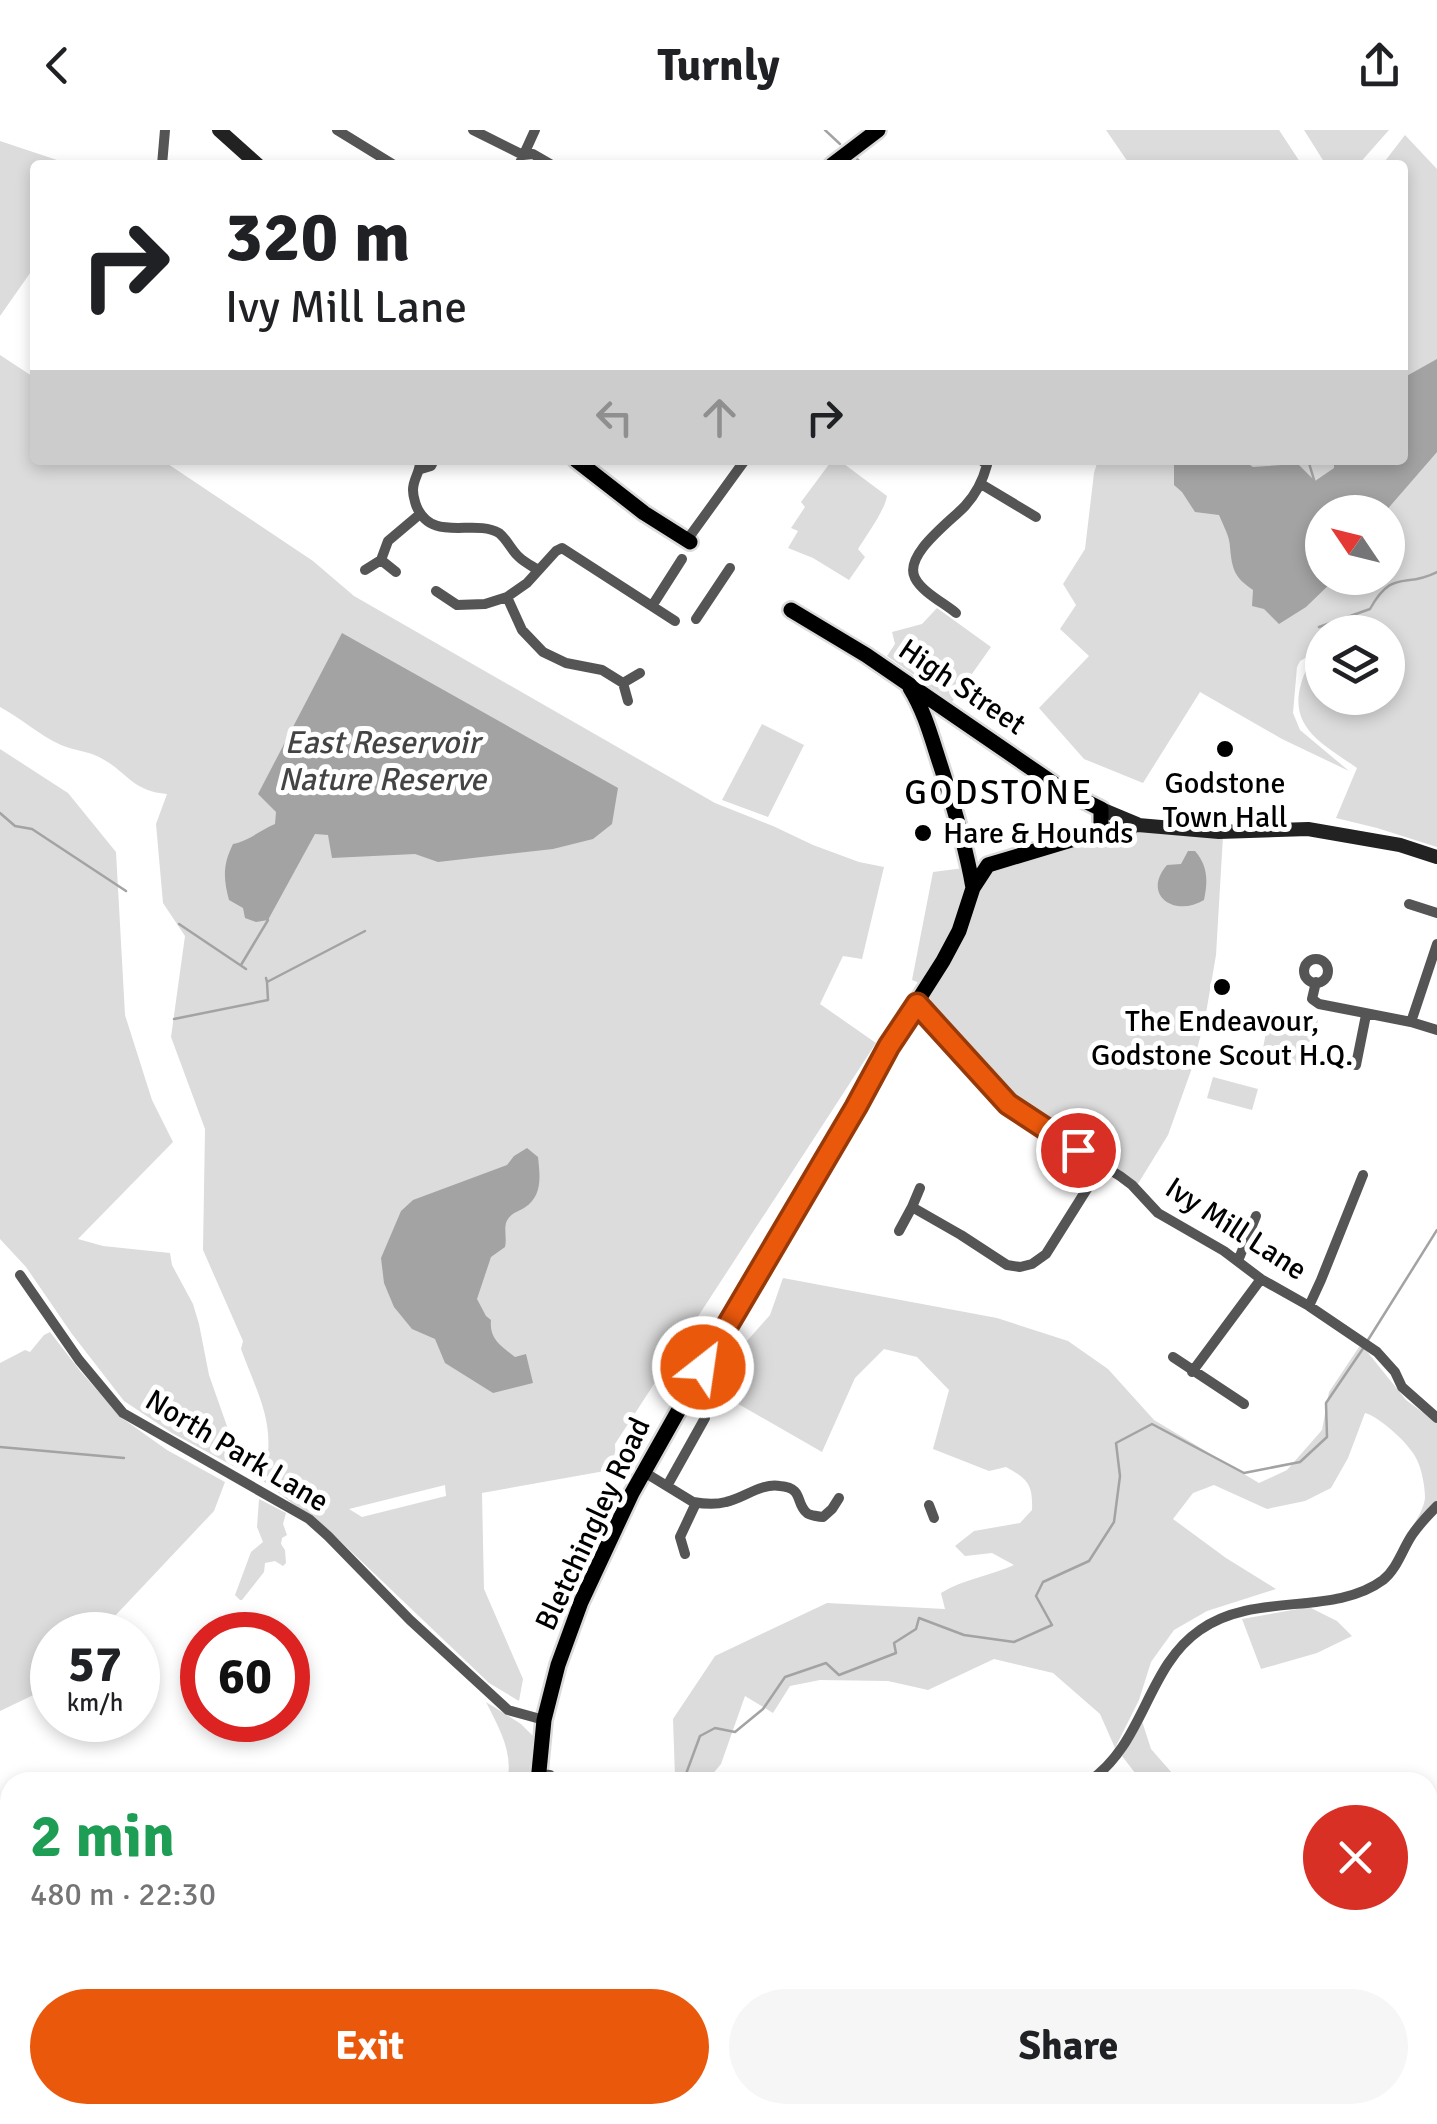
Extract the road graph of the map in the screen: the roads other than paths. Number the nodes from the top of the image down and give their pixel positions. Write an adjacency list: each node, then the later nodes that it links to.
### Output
1 (165, 130): 7 (street)
2 (219, 130): 8 (main road)
3 (337, 130): 9 (street)
4 (473, 130): 10 (street)
5 (535, 130): 10 (street)
6 (878, 130): 12 (main road)
7 (162, 160)
8 (252, 160)
9 (386, 160)
10 (521, 160): 11 (street)
11 (543, 160)
12 (839, 160)
13 (420, 465): 18 (street)
14 (582, 465): 20 (main road)
15 (741, 465): 20 (street)
16 (986, 465): 17 (street)
17 (981, 484): 19 (street); 31 (street)
18 (420, 514): 21 (street); 25 (street)
19 (1036, 517)
20 (688, 541)
21 (381, 560): 24 (street); 26 (street)
22 (682, 560): 29 (street)
23 (730, 568): 32 (street)
24 (364, 570)
25 (538, 570): 28 (street); 29 (street)
26 (396, 572)
27 (436, 591): 28 (street)
28 (506, 597): 35 (street)
29 (652, 606): 33 (street)
30 (791, 610): 36 (main road, High Street)
31 (956, 613)
32 (696, 619)
33 (675, 621)
34 (640, 673): 35 (street)
35 (623, 683): 37 (street)
36 (907, 683): 38 (main road, High Street); 39 (main road)
37 (628, 702)
38 (941, 706): 39 (main road); 40 (main road, High Street)
39 (924, 713): 43 (main road)
40 (1101, 809): 41 (main road); 42 (main road)
41 (1138, 825): 42 (main road); 44 (main road)
42 (1101, 831): 45 (main road)
43 (965, 848): 45 (main road); 46 (main road)
44 (1437, 857)
45 (988, 865): 46 (main road, Bletchingley Road)
46 (973, 888): 51 (main road, Bletchingley Road)
47 (1414, 910): 48 (street)
48 (1437, 914)
49 (1437, 944): 53 (street)
50 (1316, 982): 52 (street)
51 (917, 1004): 56 (street, Ivy Mill Lane); 71 (main road, Bletchingley Road)
52 (1366, 1014): 53 (street); 55 (street)
53 (1411, 1022): 54 (street)
54 (1437, 1030)
55 (1356, 1065)
56 (1102, 1164): 59 (street); 62 (street, Ivy Mill Lane)
57 (1363, 1175): 65 (street)
58 (920, 1188): 59 (street)
59 (912, 1208): 61 (street)
60 (1256, 1216): 62 (street)
61 (899, 1230)
62 (1238, 1262): 64 (street, Ivy Mill Lane)
63 (20, 1275): 79 (street, North Park Lane)
64 (1260, 1278): 65 (street, Ivy Mill Lane); 67 (street)
65 (1308, 1306): 70 (street, Ivy Mill Lane)
66 (1173, 1357): 67 (street)
67 (1192, 1372): 68 (street)
68 (1244, 1404)
69 (705, 1418): 72 (street)
70 (1437, 1418)
71 (644, 1472): 72 (street); 79 (main road, Bletchingley Road)
72 (666, 1486): 74 (street)
73 (839, 1498): 74 (street)
74 (696, 1503): 78 (street)
75 (929, 1505): 77 (street)
76 (1437, 1506): 81 (street)
77 (934, 1518)
78 (685, 1554)
79 (544, 1720): 80 (main road, Bletchingley Road)
80 (539, 1772)
81 (1103, 1772)

